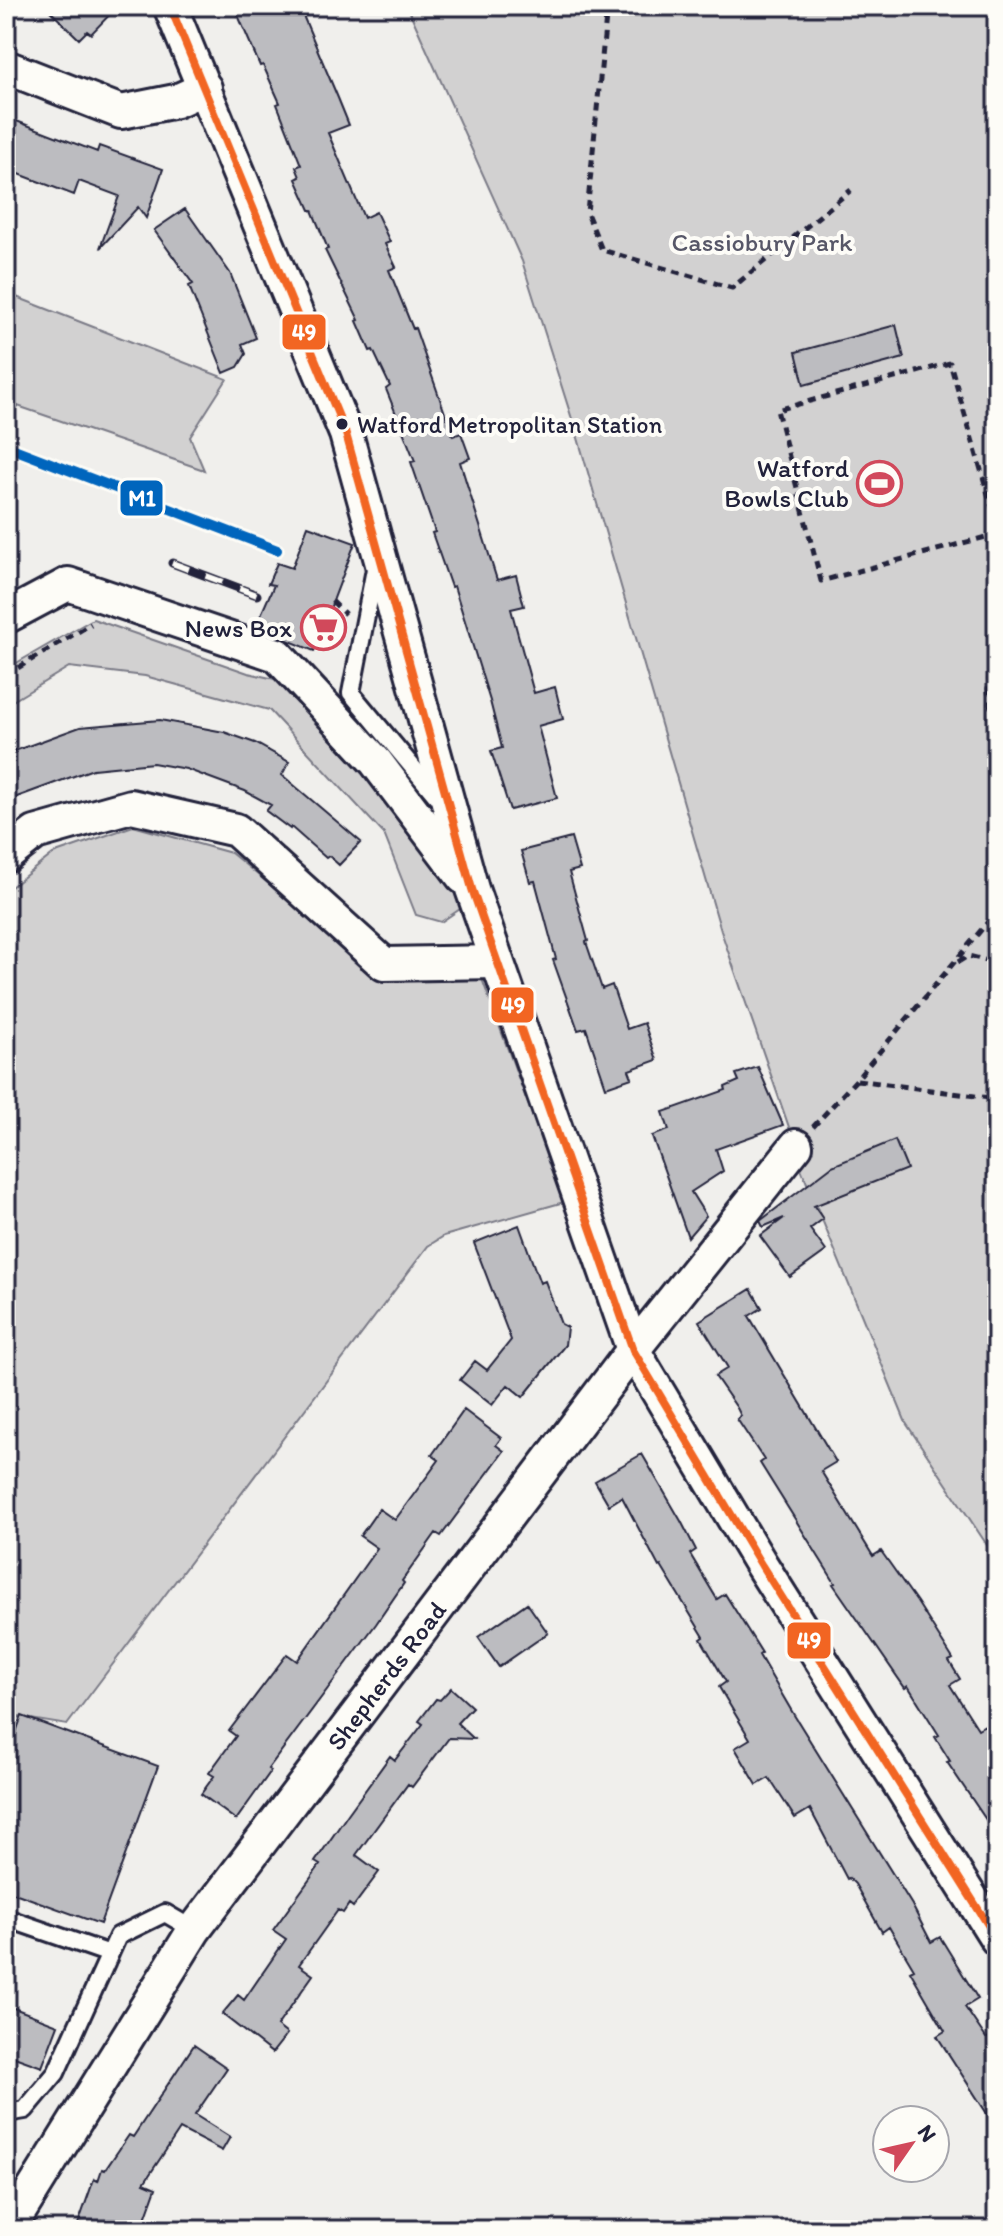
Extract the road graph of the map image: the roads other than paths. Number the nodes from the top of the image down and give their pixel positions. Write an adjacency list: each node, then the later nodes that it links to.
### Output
1 (170, 6): 3 (street)
2 (6, 67): 3 (street)
3 (205, 88): 4 (street)
4 (379, 552): 6 (street); 6 (lane)
5 (6, 617): 8 (street)
6 (452, 816): 8 (street)
7 (6, 856): 9 (street)
8 (472, 889): 9 (street)
9 (496, 962): 11 (street)
10 (796, 1146): 11 (street, Shepherds Road)
11 (633, 1350): 13 (street, Shepherds Road); 14 (street)
12 (6, 1918): 15 (lane)
13 (194, 1930): 15 (lane); 17 (street, Shepherds Road)
14 (997, 1939)
15 (110, 1954): 16 (lane)
16 (6, 2113)
17 (8, 2230)

